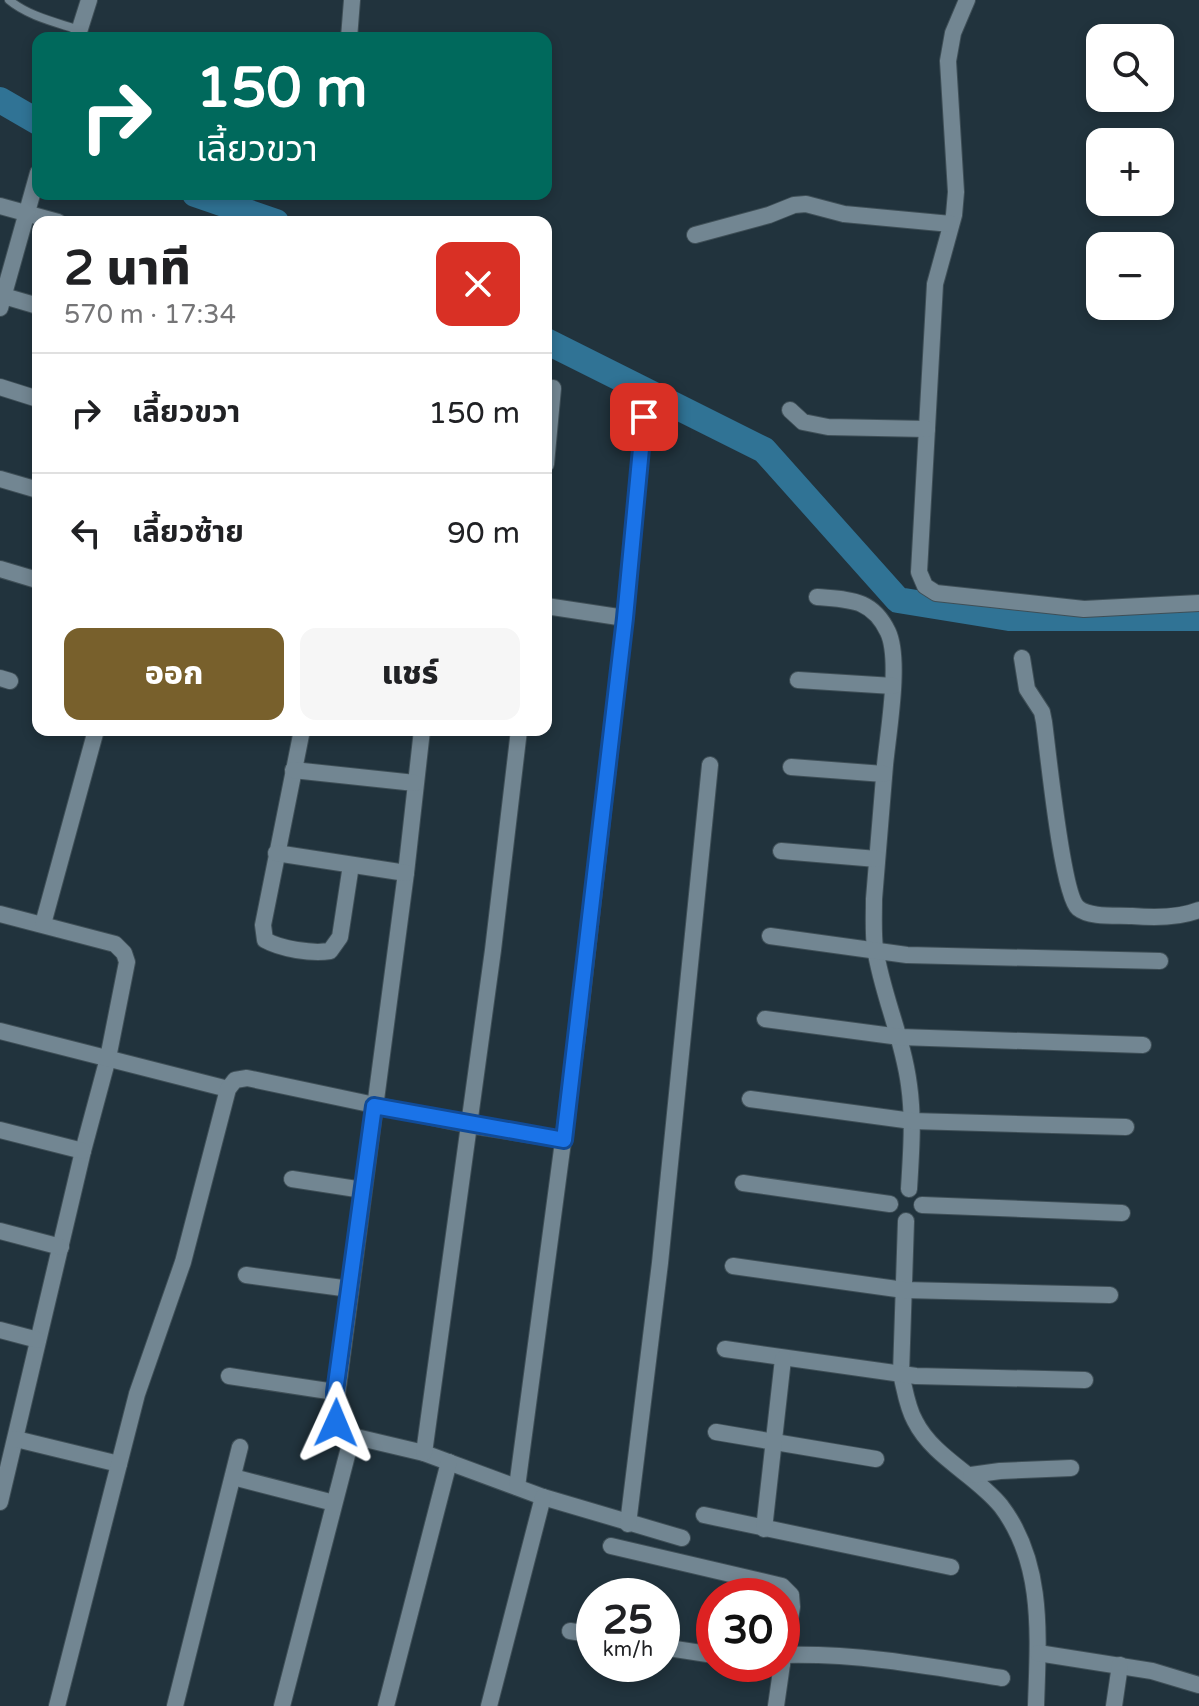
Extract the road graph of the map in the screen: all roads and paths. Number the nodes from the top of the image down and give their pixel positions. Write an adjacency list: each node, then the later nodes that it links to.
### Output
1 (9, 0): 5 (lane)
2 (89, 0): 6 (street)
3 (352, 0): 7 (street)
4 (967, 0): 12 (street)
5 (74, 32)
6 (79, 32)
7 (349, 32)
8 (32, 198): 10 (street)
9 (0, 206): 10 (street)
10 (28, 214): 11 (street); 14 (street)
11 (36, 216)
12 (951, 224): 13 (street); 22 (street)
13 (695, 235)
14 (1, 300): 15 (street)
15 (32, 305)
16 (0, 387): 18 (street)
17 (553, 388): 19 (street)
18 (32, 397)
19 (552, 399)
20 (790, 410): 22 (street)
21 (644, 417): 30 (street)
22 (927, 429): 28 (street)
23 (0, 479): 24 (street)
24 (32, 488)
25 (0, 569): 26 (street)
26 (32, 579)
27 (817, 597): 33 (street)
28 (1199, 603)
29 (552, 607): 30 (street)
30 (625, 618): 66 (street)
31 (1022, 658): 48 (street)
32 (798, 680): 33 (street)
33 (893, 686): 41 (street)
34 (94, 736): 50 (street)
35 (301, 736): 40 (street)
36 (421, 736): 42 (street)
37 (518, 736): 63 (street)
38 (710, 765): 108 (street)
39 (791, 767): 41 (street)
40 (293, 770): 42 (street); 44 (street)
41 (884, 774): 45 (street)
42 (415, 783): 47 (street)
43 (781, 851): 45 (street)
44 (276, 853): 46 (street); 46 (street)
45 (877, 859): 52 (street)
46 (351, 865): 47 (street)
47 (406, 873): 61 (street)
48 (1199, 910)
49 (0, 914): 50 (street)
50 (43, 924): 58 (street)
51 (770, 936): 52 (street)
52 (875, 951): 53 (street); 56 (street)
53 (1160, 961)
54 (765, 1019): 56 (street)
55 (0, 1031): 58 (street)
56 (900, 1037): 57 (street); 62 (street)
57 (1143, 1045)
58 (108, 1058): 59 (street); 67 (street)
59 (228, 1089): 61 (street); 99 (street)
60 (750, 1099): 62 (street)
61 (374, 1106): 63 (street); 71 (street)
62 (912, 1121): 64 (street); 70 (street)
63 (469, 1125): 66 (street); 96 (street)
64 (1126, 1127)
65 (0, 1130): 67 (street)
66 (564, 1140): 103 (street)
67 (83, 1151): 77 (street)
68 (292, 1179): 71 (street)
69 (743, 1183): 72 (street)
70 (909, 1189): 72 (street); 73 (street)
71 (363, 1190): 80 (street)
72 (890, 1204): 75 (street)
73 (922, 1205): 74 (street); 75 (street)
74 (1122, 1213)
75 (906, 1221): 81 (street)
76 (0, 1231): 77 (street)
77 (61, 1247): 84 (street)
78 (733, 1266): 81 (street)
79 (246, 1275): 80 (street)
80 (350, 1289): 90 (street)
81 (904, 1290): 82 (street); 87 (street)
82 (1110, 1295)
83 (0, 1330): 84 (street)
84 (38, 1340): 93 (street)
85 (725, 1349): 86 (street)
86 (783, 1359): 87 (street); 94 (street)
87 (901, 1374): 89 (street); 101 (street)
88 (229, 1376): 90 (street)
89 (1085, 1380)
90 (335, 1392): 92 (street)
91 (716, 1432): 94 (street)
92 (352, 1436): 96 (street); 106 (street)
93 (16, 1439): 99 (street); 105 (street)
94 (774, 1443): 97 (street); 109 (street)
95 (240, 1447): 102 (street)
96 (424, 1453): 98 (street)
97 (876, 1459)
98 (449, 1462): 103 (street); 125 (street)
99 (119, 1464): 122 (street)
100 (1071, 1468): 101 (street)
101 (971, 1475): 116 (street)
102 (233, 1477): 106 (street); 123 (street)
103 (517, 1487): 104 (street)
104 (543, 1497): 108 (street); 126 (street)
105 (0, 1502)
106 (334, 1503): 124 (street)
107 (704, 1515): 109 (street)
108 (628, 1524): 110 (street)
109 (764, 1529): 112 (street)
110 (682, 1538)
111 (611, 1546): 113 (street)
112 (951, 1567)
113 (748, 1578)
114 (570, 1631): 115 (street)
115 (576, 1632)
116 (1038, 1653): 118 (street); 128 (street)
117 (800, 1660): 119 (street)
118 (1120, 1665): 121 (street); 129 (street)
119 (1002, 1678)
120 (778, 1682): 127 (street)
121 (1199, 1685)
122 (57, 1706)
123 (175, 1706)
124 (282, 1706)
125 (386, 1706)
126 (489, 1706)
127 (776, 1706)
128 (1036, 1706)
129 (1114, 1706)

